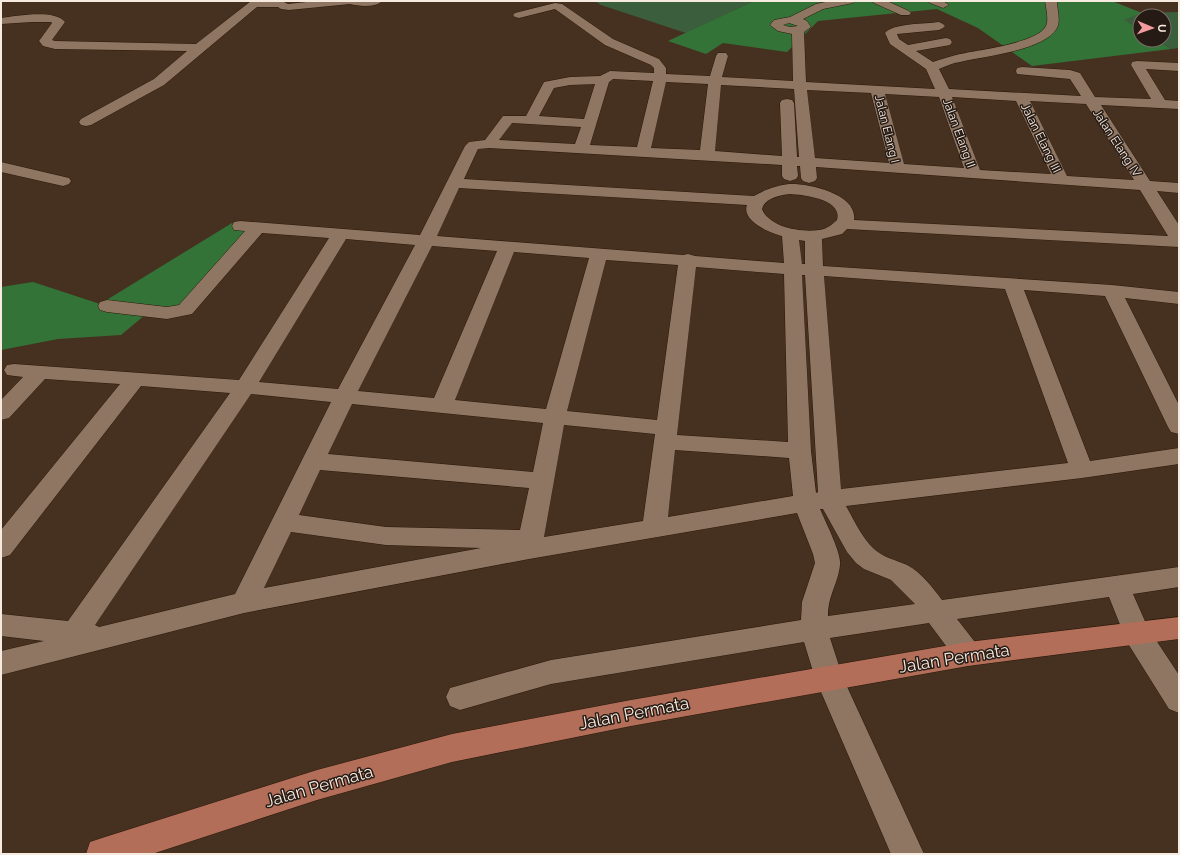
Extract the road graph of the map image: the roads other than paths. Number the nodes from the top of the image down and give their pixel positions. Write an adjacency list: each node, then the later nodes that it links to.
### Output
1 (349, 1): 2 (street); 6 (street)
2 (376, 1)
3 (849, 1): 7 (street)
4 (878, 1): 8 (street)
5 (1051, 1): 20 (street)
6 (256, 2): 16 (street)
7 (823, 3): 10 (street); 12 (street)
8 (905, 13)
9 (519, 15): 23 (street)
10 (848, 15)
11 (1, 21): 16 (street)
12 (798, 24): 15 (street); 28 (street)
13 (939, 26): 17 (street)
14 (946, 42): 17 (street)
15 (785, 45)
16 (199, 48): 36 (street)
17 (904, 49): 20 (street)
18 (722, 56): 27 (street)
19 (1179, 66): 24 (street)
20 (932, 67): 30 (street, Jalan Elang II)
21 (786, 69): 28 (street)
22 (1022, 71): 32 (street, Jalan Elang IV)
23 (660, 77): 26 (street); 27 (street); 40 (street)
24 (1144, 77): 25 (street); 33 (street)
25 (1179, 79)
26 (603, 80): 35 (street); 37 (street)
27 (715, 80): 28 (street); 41 (street)
28 (793, 85): 29 (street); 42 (street); 43 (street)
29 (877, 89): 30 (street); 45 (street, Jalan Elang I)
30 (943, 92): 31 (street); 46 (street, Jalan Elang II)
31 (1021, 97): 32 (street); 47 (street, Jalan Elang III)
32 (1090, 100): 33 (street); 50 (street, Jalan Elang IV)
33 (1161, 104): 34 (street)
34 (1179, 105)
35 (531, 119): 37 (street); 38 (street)
36 (86, 122)
37 (588, 123): 39 (street)
38 (489, 144): 39 (street); 49 (street)
39 (581, 149): 40 (street)
40 (643, 152): 41 (street)
41 (707, 156): 42 (street)
42 (790, 162): 43 (street); 52 (street)
43 (807, 163): 45 (street); 53 (street)
44 (1, 166): 48 (street)
45 (898, 169): 46 (street)
46 (974, 174): 47 (street)
47 (1061, 179): 50 (street)
48 (63, 181)
49 (454, 183): 54 (street); 60 (street)
50 (1145, 186): 51 (street); 59 (street, Jalan Elang IV)
51 (1179, 188)
52 (790, 189): 53 (street); 54 (street)
53 (810, 191): 55 (street)
54 (756, 201): 57 (street)
55 (845, 217): 58 (street); 59 (street)
56 (341, 233): 60 (street); 68 (street); 72 (street)
57 (790, 234): 58 (street); 64 (street)
58 (813, 235): 64 (street)
59 (1178, 237)
60 (427, 239): 61 (street); 73 (street)
61 (508, 246): 62 (street); 74 (street)
62 (600, 253): 63 (street); 76 (street)
63 (688, 260): 64 (street); 78 (street)
64 (803, 268): 65 (street); 79 (street); 84 (street)
65 (1013, 284): 66 (street); 82 (street)
66 (1112, 291): 67 (street); 77 (street)
67 (1179, 298)
68 (108, 306)
69 (14, 370): 70 (street)
70 (40, 372): 71 (street); 75 (street)
71 (136, 378): 72 (street); 88 (street)
72 (245, 387): 73 (street); 96 (street)
73 (345, 396): 74 (street); 81 (street)
74 (442, 406): 76 (street)
75 (1, 413)
76 (555, 417): 78 (street); 83 (street)
77 (1179, 427)
78 (665, 435): 79 (street); 86 (street)
79 (800, 451): 84 (street)
80 (1179, 456): 82 (street)
81 (312, 461): 83 (street); 85 (street)
82 (1082, 470): 84 (street)
83 (543, 481): 87 (street)
84 (817, 500): 86 (street); 92 (street); 95 (street)
85 (282, 522): 87 (street); 91 (street)
86 (654, 528): 87 (street)
87 (530, 544): 91 (street)
88 (1, 548)
89 (1179, 577): 90 (street)
90 (1117, 586): 92 (street); 97 (street)
91 (244, 602): 98 (street)
92 (936, 612): 95 (street); 99 (street)
93 (1, 624): 96 (street)
94 (1179, 628): 97 (main road, Jalan Permata)
95 (814, 629): 101 (street); 102 (street)
96 (75, 633): 98 (street)
97 (1137, 634): 99 (main road, Jalan Permata); 103 (street)
98 (114, 635): 100 (street)
99 (968, 654): 101 (main road, Jalan Permata)
100 (1, 664)
101 (829, 678): 104 (main road, Jalan Permata); 105 (street)
102 (460, 697)
103 (1179, 700)
104 (102, 854)
105 (908, 854)

